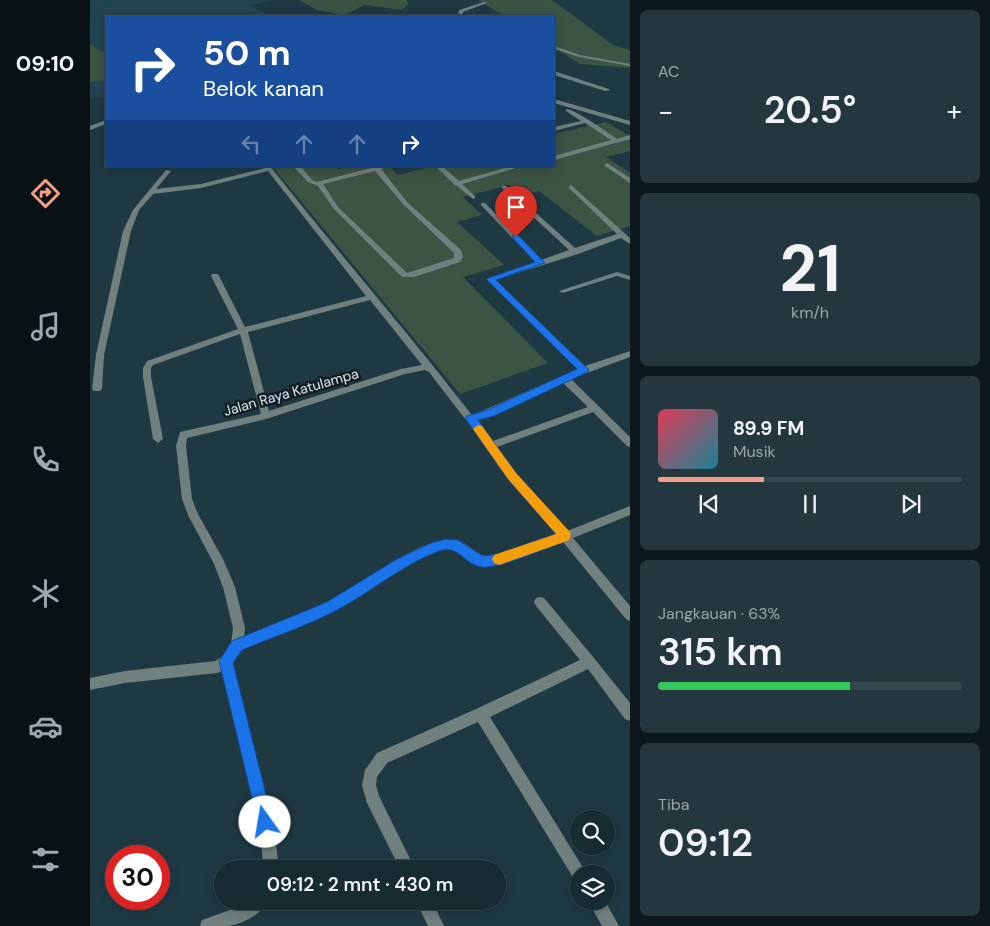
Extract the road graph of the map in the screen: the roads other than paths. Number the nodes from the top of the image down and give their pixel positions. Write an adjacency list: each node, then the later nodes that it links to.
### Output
1 (485, 3): 2 (street)
2 (460, 15)
3 (555, 47): 4 (street)
4 (630, 65)
5 (555, 73): 6 (street)
6 (607, 90)
7 (555, 102): 11 (street)
8 (555, 103): 9 (street)
9 (587, 121): 13 (street); 15 (street)
10 (105, 122): 12 (street)
11 (630, 123)
12 (90, 128)
13 (555, 130)
14 (630, 137): 15 (street)
15 (615, 140): 16 (street)
16 (555, 158)
17 (607, 165): 27 (street)
18 (268, 167): 32 (street); 42 (street)
19 (297, 167): 28 (street)
20 (355, 167): 26 (street)
21 (383, 167): 24 (street)
22 (439, 167): 29 (street)
23 (516, 167): 29 (street)
24 (376, 169): 26 (street); 28 (street)
25 (168, 171): 32 (street)
26 (361, 173): 28 (street)
27 (630, 181)
28 (320, 184)
29 (456, 184): 33 (street)
30 (504, 187): 37 (street)
31 (571, 187): 35 (street)
32 (151, 192): 48 (street)
33 (473, 197)
34 (483, 204): 38 (street)
35 (622, 235): 36 (street); 37 (street)
36 (630, 242)
37 (575, 252): 38 (street)
38 (540, 263): 46 (street)
39 (215, 276): 43 (street)
40 (630, 278): 41 (street)
41 (563, 291)
42 (372, 297): 43 (street); 45 (street)
43 (243, 330): 50 (street); 52 (street)
44 (630, 354): 46 (street)
45 (429, 367): 50 (street, Jalan Raya Katulampa); 51 (street)
46 (584, 370): 47 (street)
47 (565, 379): 49 (street); 51 (street)
48 (97, 388)
49 (594, 408): 53 (street); 54 (street)
50 (266, 416): 59 (street, Jalan Raya Katulampa)
51 (471, 418): 54 (street)
52 (158, 439)
53 (628, 440)
54 (490, 446): 56 (street)
55 (630, 510): 56 (street)
56 (565, 536): 58 (street); 59 (street)
57 (540, 602): 61 (street)
58 (630, 615)
59 (237, 646): 60 (street)
60 (226, 661): 62 (street); 65 (street)
61 (590, 662): 63 (street); 64 (street)
62 (90, 684)
63 (481, 714): 66 (street); 67 (street)
64 (630, 714)
65 (270, 860)
66 (403, 860)
67 (573, 865)
68 (249, 910): 72 (street)
69 (426, 910): 73 (street)
70 (428, 910): 74 (street)
71 (601, 910): 75 (street)
72 (208, 926)
73 (426, 926)
74 (436, 926)
75 (611, 926)

